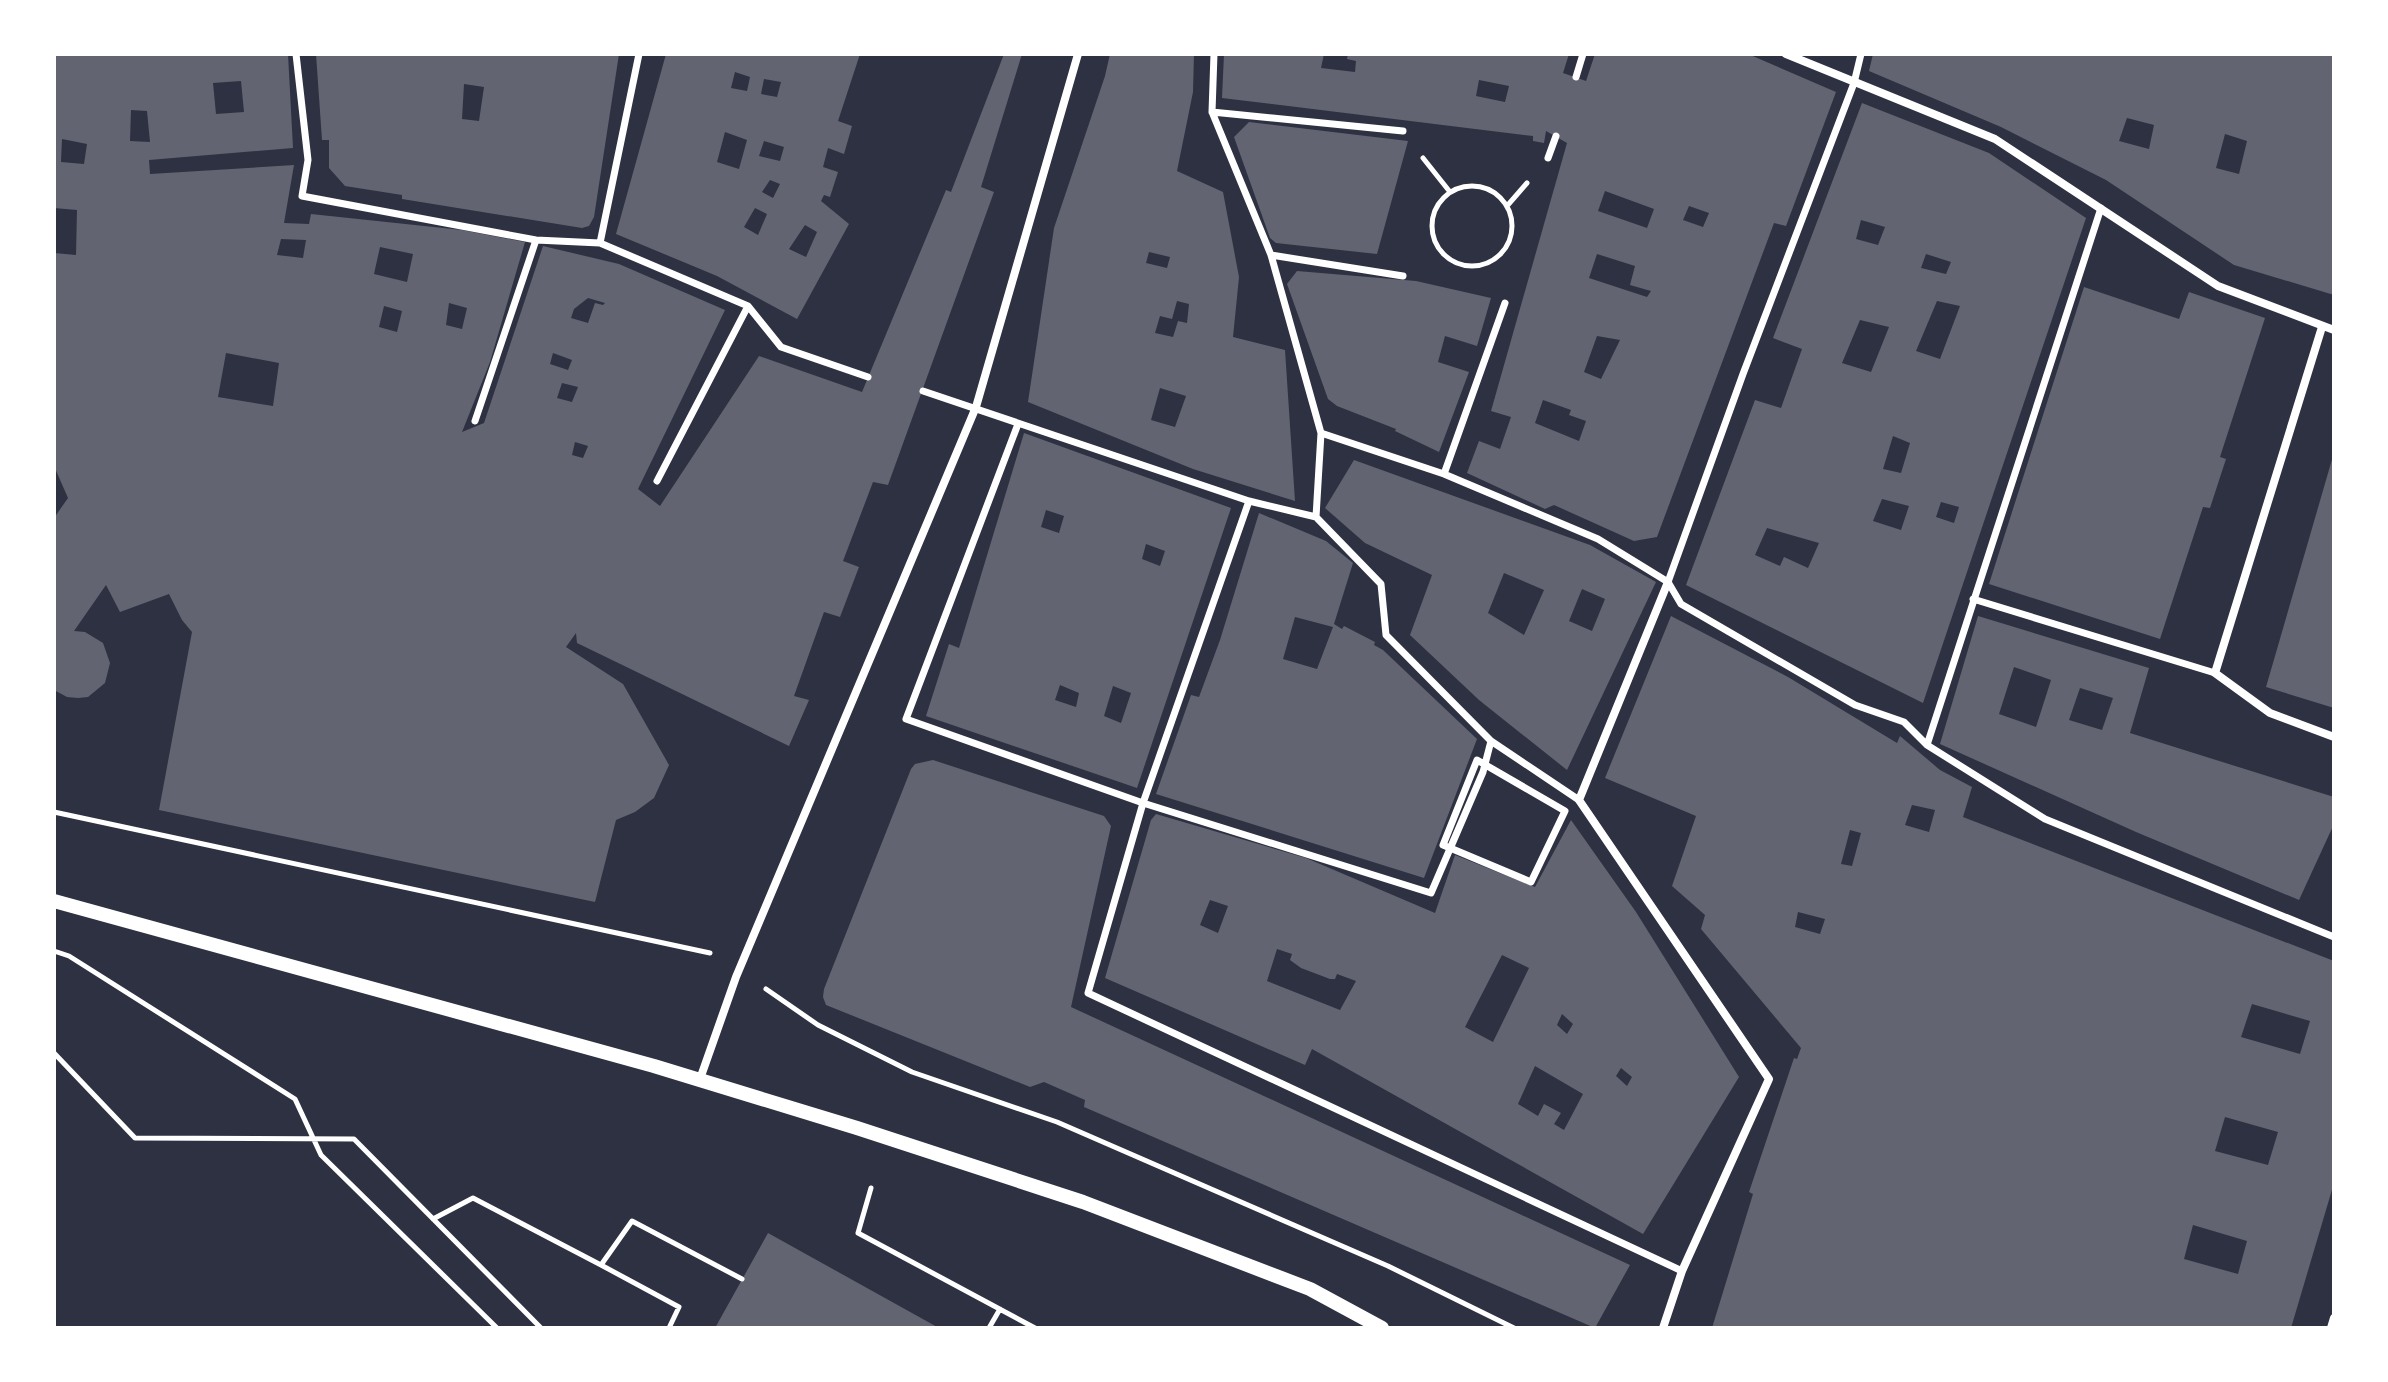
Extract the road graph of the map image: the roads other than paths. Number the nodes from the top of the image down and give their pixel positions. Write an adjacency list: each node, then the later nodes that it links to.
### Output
1 (296, 54): 15 (street)
2 (639, 54): 16 (street)
3 (1078, 54): 25 (street)
4 (1214, 54): 10 (street)
5 (1583, 54): 8 (street)
6 (1786, 54): 9 (street)
7 (1861, 54): 9 (street)
8 (1576, 77)
9 (1854, 83): 14 (street); 33 (street)
10 (1212, 112): 11 (street); 17 (street)
11 (1403, 131)
12 (1556, 136): 13 (street)
13 (1548, 158)
14 (2101, 208): 21 (street); 34 (street)
15 (536, 240): 16 (street); 26 (street)
16 (600, 243): 20 (street)
17 (1271, 255): 18 (street); 28 (street)
18 (1403, 276)
19 (1505, 303): 29 (street)
20 (748, 306): 23 (street); 30 (street)
21 (2322, 327): 22 (street); 35 (street)
22 (2334, 330)
23 (868, 377)
24 (923, 391): 25 (street)
25 (976, 407): 27 (street); 45 (street)
26 (475, 421)
27 (1018, 424): 31 (street); 41 (street)
28 (1321, 433): 29 (street); 32 (street)
29 (1444, 474): 33 (street)
30 (657, 481)
31 (1249, 501): 32 (street); 41 (street)
32 (1316, 517): 37 (street)
33 (1668, 582): 38 (street); 40 (street)
34 (1973, 599): 35 (street); 38 (street)
35 (2215, 673): 36 (street)
36 (2334, 737)
37 (1491, 741): 39 (street); 40 (street)
38 (1927, 745): 44 (street)
39 (1485, 765): 42 (street); 42 (street)
40 (1579, 800): 46 (street)
41 (1143, 803): 42 (street); 46 (street)
42 (1449, 848)
43 (54, 901): 45 (street)
44 (2334, 937)
45 (700, 1079): 48 (street)
46 (1682, 1271): 49 (street)
47 (2334, 1318): 50 (street)
48 (1382, 1328)
49 (1663, 1328)
50 (2331, 1328)

